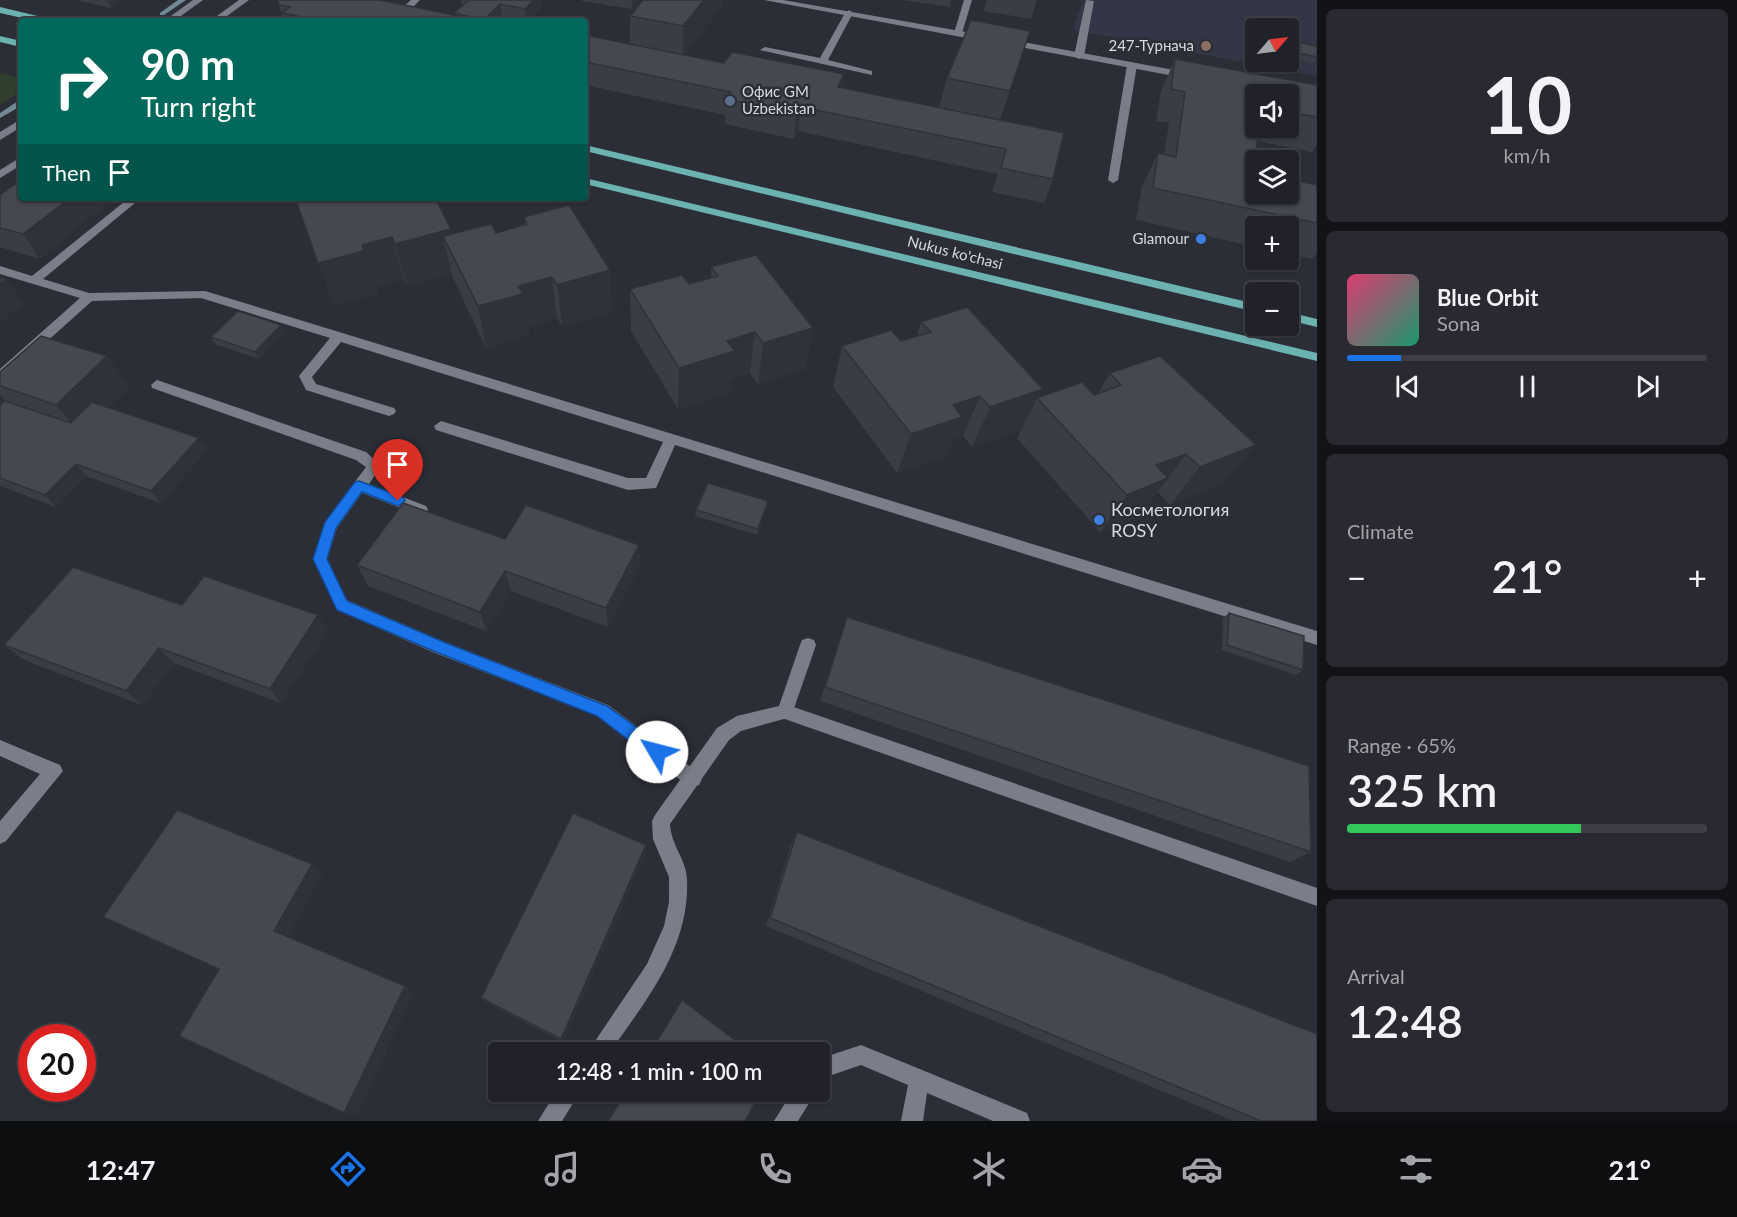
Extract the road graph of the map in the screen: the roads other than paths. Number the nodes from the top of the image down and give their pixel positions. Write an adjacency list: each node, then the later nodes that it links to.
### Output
1 (199, 0): 11 (street)
2 (245, 0): 12 (street)
3 (416, 0): 8 (street)
4 (768, 0): 9 (street)
5 (968, 0): 13 (street)
6 (1090, 1): 17 (street)
7 (0, 10): 10 (main road)
8 (404, 11)
9 (849, 13): 13 (street); 18 (street)
10 (34, 18)
11 (172, 18)
12 (218, 18)
13 (958, 33): 17 (street)
14 (0, 39): 15 (main road)
15 (18, 43)
16 (765, 50): 18 (street)
17 (1078, 56): 19 (street)
18 (823, 61): 20 (street)
19 (1132, 65): 21 (street); 27 (street)
20 (869, 73)
21 (1199, 78)
22 (18, 124): 23 (street)
23 (0, 136)
24 (588, 149): 33 (main road, Nukus ko'chasi)
25 (18, 162): 26 (street)
26 (0, 175)
27 (1113, 180)
28 (588, 182): 37 (main road, Nukus ko'chasi)
29 (132, 201): 31 (street)
30 (0, 270): 31 (street)
31 (34, 280): 32 (street)
32 (89, 297): 36 (street); 38 (street)
33 (1245, 305)
34 (1299, 319): 35 (main road)
35 (1317, 323)
36 (339, 336): 40 (street); 42 (street)
37 (1317, 357)
38 (0, 376)
39 (157, 385): 43 (street)
40 (389, 411)
41 (441, 426): 42 (street)
42 (671, 438): 45 (street)
43 (359, 486): 44 (street); 49 (street)
44 (434, 515)
45 (1317, 638)
46 (808, 645): 47 (street)
47 (785, 712): 49 (street); 51 (street)
48 (0, 748): 50 (street)
49 (693, 779): 52 (street)
50 (0, 835)
51 (1317, 897)
52 (605, 1042)
53 (830, 1065): 54 (street)
54 (919, 1079): 59 (street); 60 (street)
55 (562, 1102): 57 (street)
56 (798, 1102): 58 (street)
57 (549, 1121)
58 (785, 1121)
59 (912, 1121)
60 (1019, 1121)

